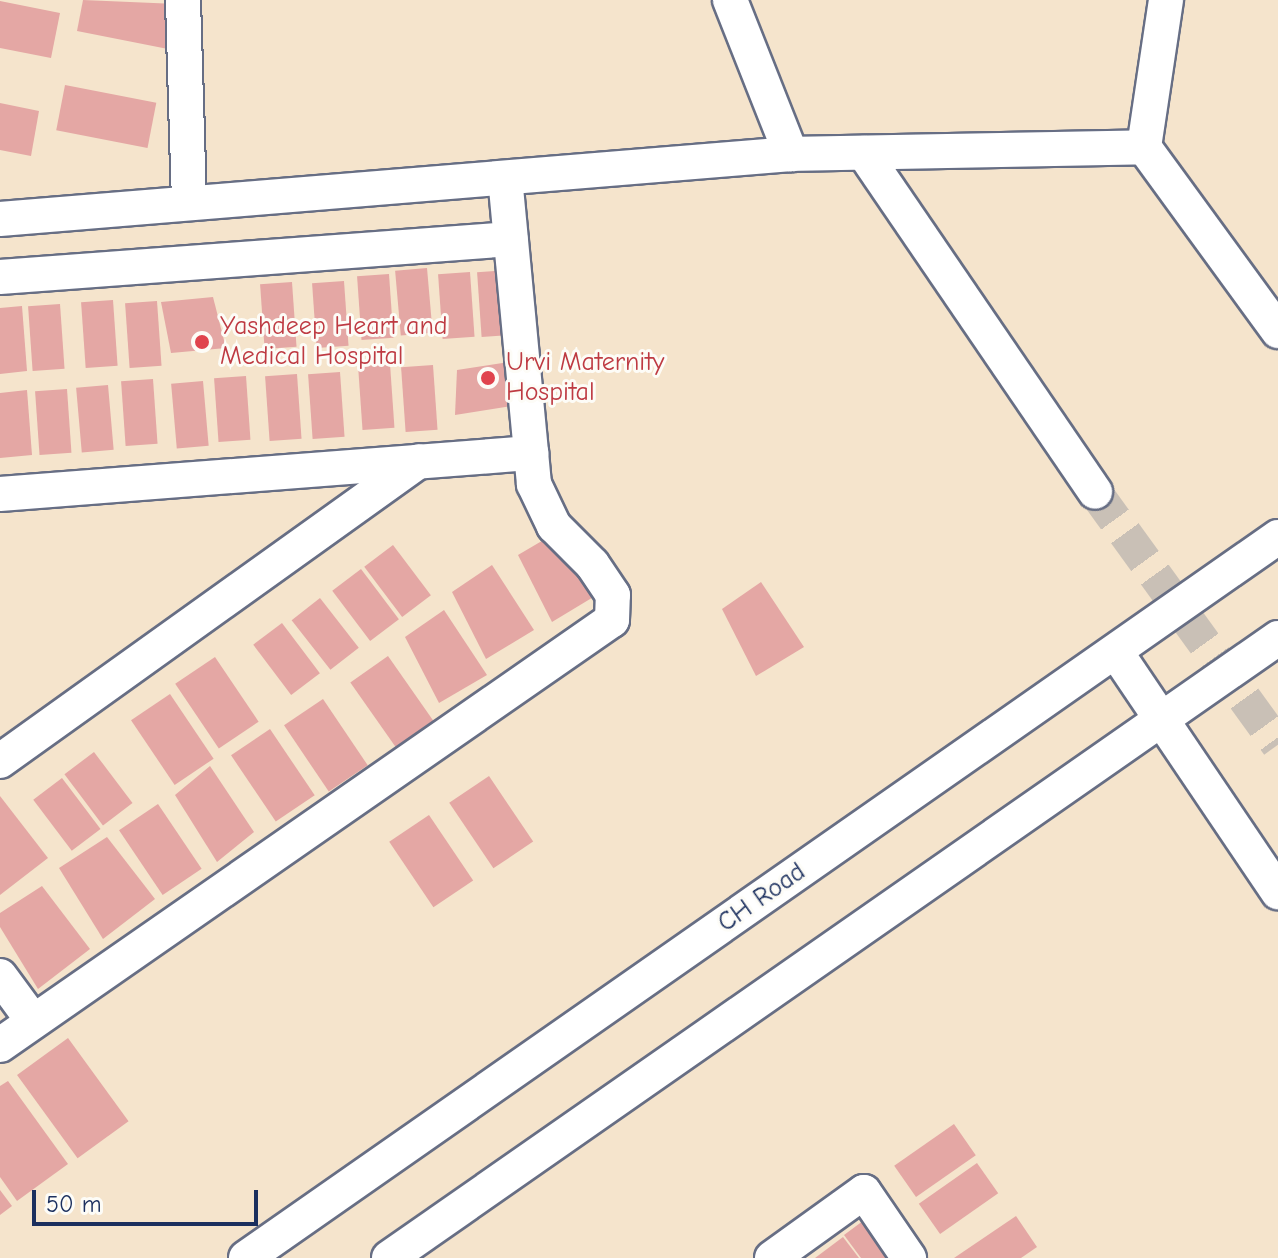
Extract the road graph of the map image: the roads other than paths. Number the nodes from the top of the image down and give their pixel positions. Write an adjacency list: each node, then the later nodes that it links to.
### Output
1 (183, 0): 8 (street)
2 (730, 0): 6 (street)
3 (1166, 0): 4 (street)
4 (1144, 147): 5 (street); 12 (street)
5 (864, 153): 6 (street); 15 (street)
6 (791, 154): 7 (street)
7 (505, 180): 8 (street); 10 (street)
8 (189, 201): 9 (street)
9 (0, 219)
10 (511, 239): 11 (street); 13 (street)
11 (0, 277)
12 (1278, 331)
13 (531, 453): 14 (street); 24 (street)
14 (421, 460): 16 (street); 21 (street)
15 (1095, 492)
16 (0, 494)
17 (1278, 537): 19 (street, CH Road)
18 (1278, 638): 20 (street)
19 (1116, 652): 20 (street); 26 (street, CH Road)
20 (1162, 716): 22 (street); 27 (street)
21 (0, 761)
22 (1278, 892)
23 (0, 976): 24 (street)
24 (33, 1021): 25 (street)
25 (0, 1045)
26 (246, 1258)
27 (389, 1258)
28 (772, 1258): 29 (street)
29 (909, 1258)

